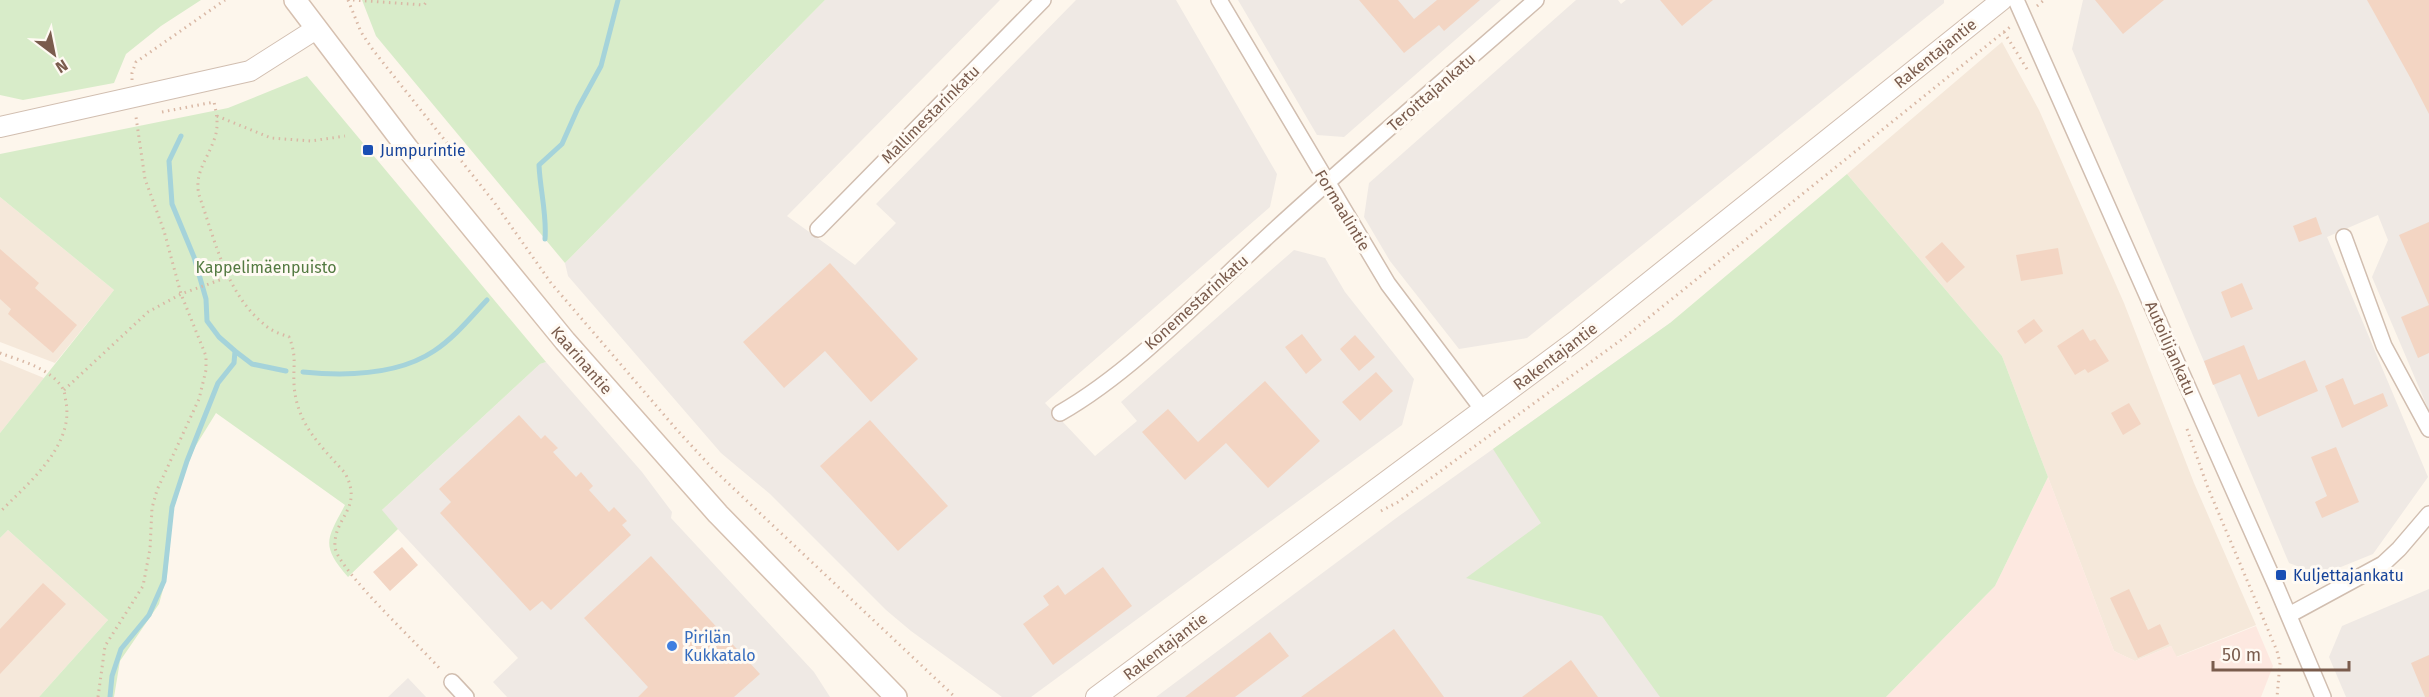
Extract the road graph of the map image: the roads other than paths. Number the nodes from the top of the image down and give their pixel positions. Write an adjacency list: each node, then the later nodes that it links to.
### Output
1 (295, 0): 7 (main road, Kaarinantie)
2 (1043, 0): 10 (street, Mallimestarinkatu)
3 (1219, 0): 9 (street, Formaalintie)
4 (1536, 0): 9 (street, Teroittajankatu)
5 (2002, 0): 12 (street, Rakentajantie)
6 (2016, 0): 16 (street, Autoilijankatu)
7 (316, 29): 8 (street); 19 (main road, Kaarinantie)
8 (0, 127)
9 (1326, 183): 12 (street, Formaalintie); 13 (street, Konemestarinkatu)
10 (818, 229)
11 (2344, 237): 14 (street)
12 (1483, 410): 20 (street, Rakentajantie)
13 (1060, 413)
14 (2429, 429)
15 (2429, 514): 16 (street)
16 (2289, 615): 21 (street, Autoilijankatu)
17 (452, 682): 18 (street)
18 (466, 697)
19 (896, 697)
20 (1096, 697)
21 (2323, 697)

